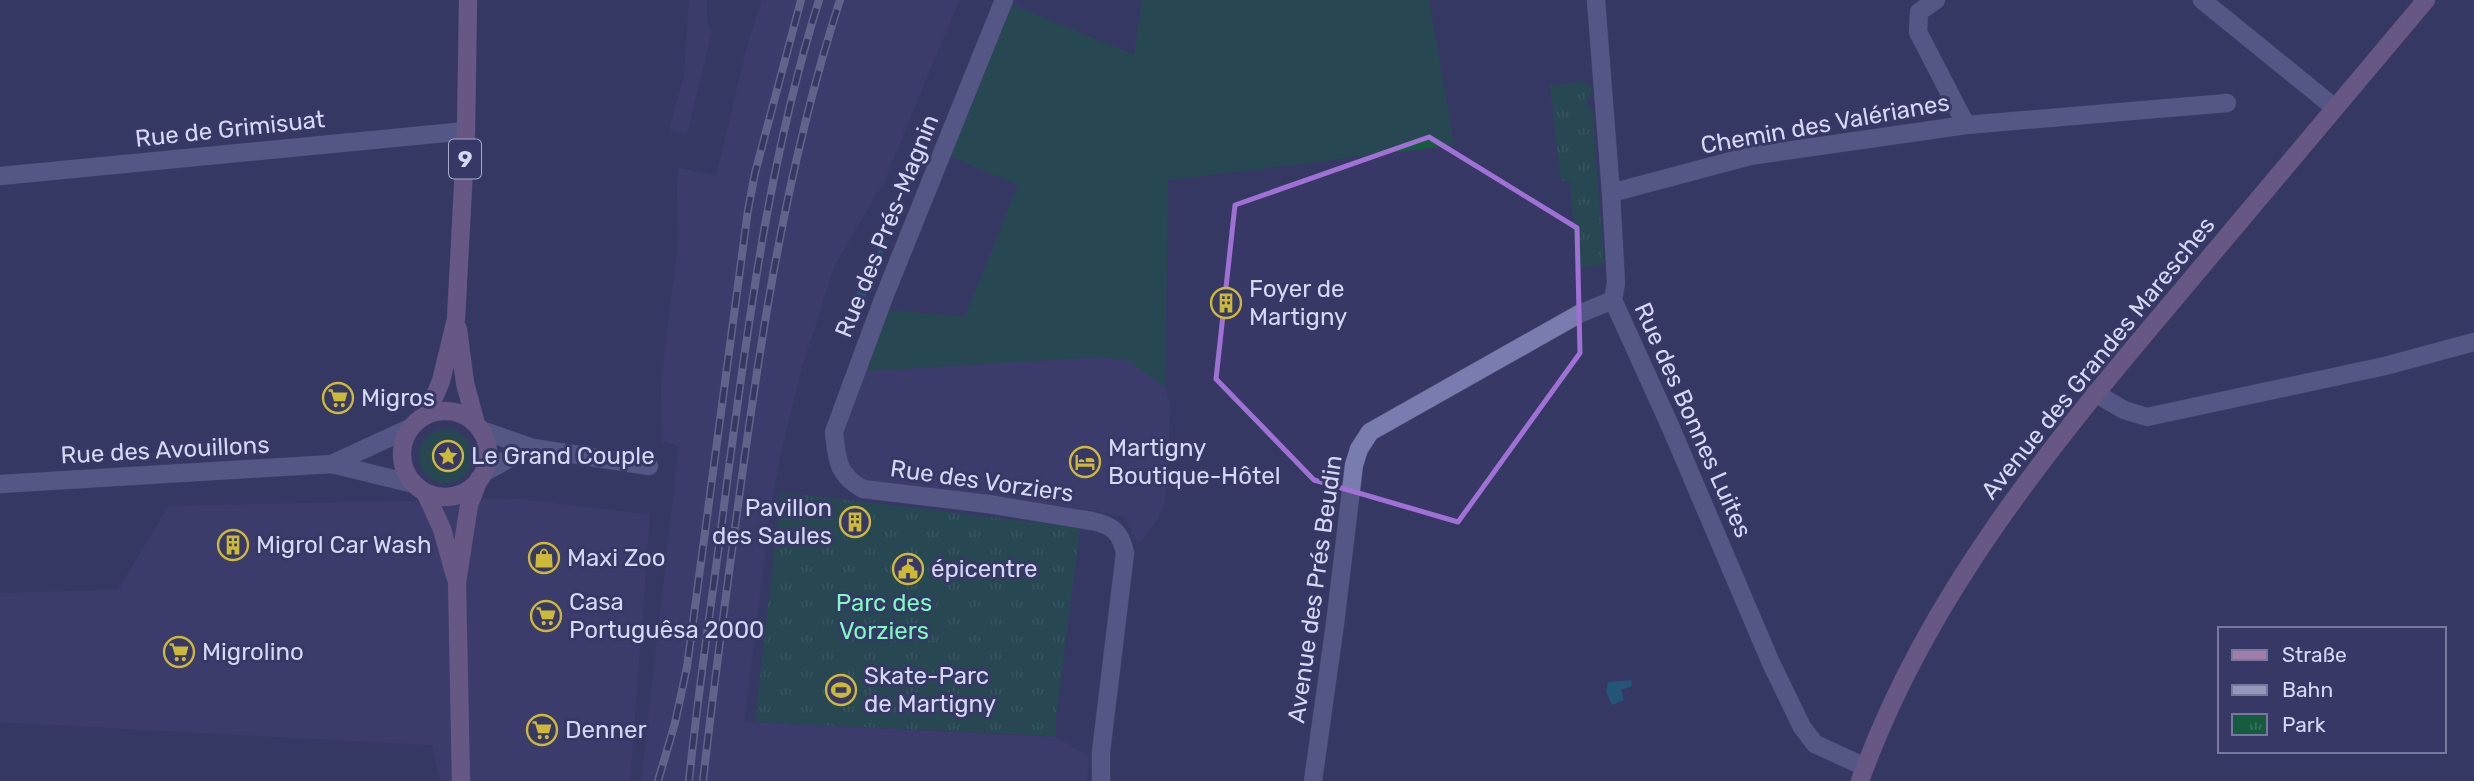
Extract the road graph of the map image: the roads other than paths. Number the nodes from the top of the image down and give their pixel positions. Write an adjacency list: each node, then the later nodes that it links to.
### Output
1 (468, 0): 10 (main road, 9)
2 (1004, 0): 23 (street, Rue des Prés-Magnin)
3 (1595, 0): 12 (street, Rue des Bonnes Luites)
4 (1936, 0): 9 (street, Chemin des Valérianes)
5 (2202, 0): 8 (street)
6 (2426, 0): 8 (main road, Avenue des Grandes Maresches)
7 (2227, 103): 9 (street, Chemin des Valérianes)
8 (2335, 108): 16 (main road, Avenue des Grandes Maresches)
9 (1966, 125): 12 (street, Chemin des Valérianes)
10 (466, 131): 11 (street, Rue de Grimisuat); 14 (main road, 9)
11 (0, 176)
12 (1611, 193): 13 (street, Rue des Bonnes Luites)
13 (1613, 300): 28 (street, Rue des Bonnes Luites); 31 (street, Avenue des Prés Beudin)
14 (456, 318): 17 (main road, 9); 18 (main road, 9)
15 (2474, 342): 16 (street)
16 (2095, 393): 28 (main road, Avenue des Grandes Maresches)
17 (427, 414): 18 (main road); 19 (main road, 9)
18 (479, 427): 20 (street); 24 (main road, 9)
19 (410, 428): 21 (street, Rue des Avouillons); 26 (main road, 9)
20 (533, 448): 22 (street); 24 (street)
21 (332, 464): 25 (street, Rue des Avouillons); 26 (street, Rue des Avouillons)
22 (649, 466)
23 (843, 473): 30 (street, Rue des Vorziers)
24 (481, 476): 26 (main road); 27 (main road, 9)
25 (0, 484)
26 (420, 488): 27 (main road, 9)
27 (457, 583): 29 (main road, 9)
28 (1863, 774)
29 (461, 781)
30 (1101, 781)
31 (1313, 781)

